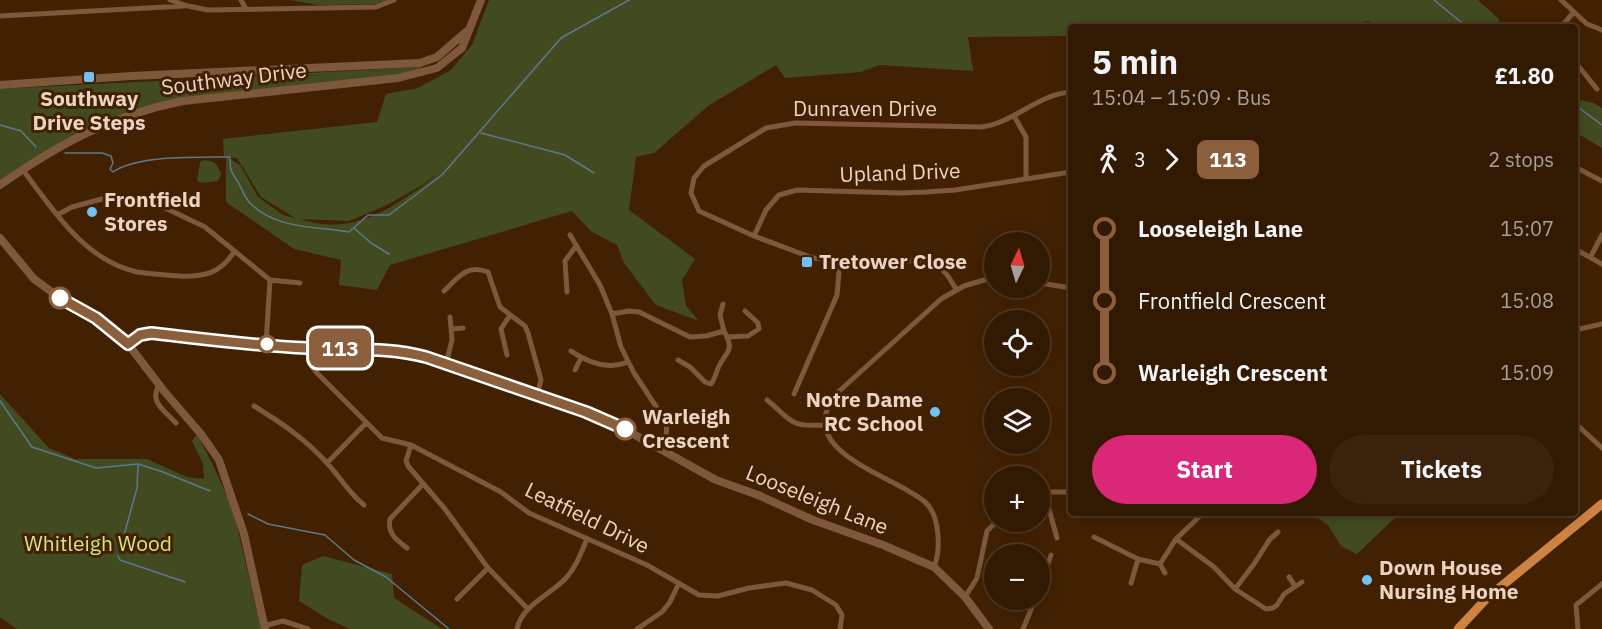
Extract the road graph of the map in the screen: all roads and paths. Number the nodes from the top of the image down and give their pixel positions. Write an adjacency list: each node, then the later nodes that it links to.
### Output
1 (159, 0): 8 (street)
2 (170, 0): 7 (street)
3 (241, 0): 9 (street)
4 (394, 0): 9 (street)
5 (481, 0): 13 (street, Southway Drive)
6 (1560, 0): 10 (street)
7 (188, 6): 8 (street); 9 (street)
8 (158, 7): 11 (street)
9 (246, 9)
10 (1574, 12): 12 (street); 14 (street)
11 (0, 16)
12 (1564, 24)
13 (470, 28): 16 (street, Southway Drive); 21 (street, Southway Drive)
14 (1602, 30)
15 (1578, 66): 17 (street)
16 (0, 85)
17 (1597, 89)
18 (1068, 93): 19 (street, Dunraven Drive)
19 (1014, 116): 23 (street); 29 (street, Dunraven Drive)
20 (1578, 169): 24 (street)
21 (23, 170): 25 (street, Southway Drive); 26 (street)
22 (1068, 172): 23 (street, Upland Drive)
23 (1026, 178): 29 (street, Upland Drive)
24 (1602, 181)
25 (0, 185)
26 (57, 215): 33 (street); 33 (street)
27 (570, 235): 31 (street)
28 (1602, 235): 34 (street)
29 (754, 236): 35 (street, Dunraven Drive)
30 (0, 238): 58 (street)
31 (576, 246): 46 (street); 49 (street)
32 (1578, 250): 34 (street)
33 (234, 252): 37 (street)
34 (1591, 256): 36 (street)
35 (840, 261): 44 (street, Dunraven Drive); 71 (street)
36 (1602, 264)
37 (270, 280): 40 (street); 59 (street)
38 (984, 280): 44 (street)
39 (444, 282): 42 (street)
40 (300, 283)
41 (1050, 285): 43 (street)
42 (449, 286): 45 (street); 50 (street)
43 (1068, 288)
44 (956, 289): 79 (street)
45 (444, 291)
46 (567, 292)
47 (723, 304): 56 (street)
48 (745, 311): 57 (street)
49 (612, 314): 56 (street); 65 (street)
50 (510, 315): 62 (street); 72 (street)
51 (450, 317): 53 (street)
52 (1602, 324): 55 (street)
53 (452, 328): 54 (street); 66 (street)
54 (463, 328)
55 (1578, 329)
56 (724, 331): 57 (street)
57 (728, 337): 68 (street)
58 (128, 344): 59 (street, Looseleigh Lane); 70 (street)
59 (266, 344): 60 (street, Looseleigh Lane)
60 (311, 349): 66 (street, Looseleigh Lane); 78 (street, Leatfield Drive)
61 (571, 351): 63 (street)
62 (507, 355)
63 (581, 358): 65 (street); 67 (street)
64 (678, 360): 68 (street)
65 (628, 362): 83 (street)
66 (446, 364): 72 (street, Looseleigh Lane)
67 (575, 370)
68 (717, 373): 69 (street)
69 (724, 377)
70 (159, 385): 75 (street); 117 (street)
71 (794, 394)
72 (537, 396): 83 (street, Looseleigh Lane)
73 (766, 400): 79 (street)
74 (254, 406): 84 (street)
75 (169, 415): 76 (street); 77 (street)
76 (164, 421)
77 (176, 423)
78 (366, 423): 81 (street, Leatfield Drive); 84 (street)
79 (825, 425): 103 (street)
80 (1578, 428): 82 (street)
81 (411, 445): 85 (street); 96 (street, Leatfield Drive)
82 (1602, 448)
83 (659, 449): 103 (street, Looseleigh Lane)
84 (327, 463): 89 (street)
85 (423, 484): 98 (street); 104 (street)
86 (1050, 492): 87 (street)
87 (1068, 492)
88 (1602, 504): 124 (highway)
89 (364, 505)
90 (1050, 516): 94 (street)
91 (1200, 516): 97 (street)
92 (987, 532): 113 (street)
93 (1278, 532): 112 (street)
94 (1057, 537)
95 (1094, 537): 101 (street)
96 (586, 539): 108 (street, Leatfield Drive); 115 (street)
97 (1176, 539): 102 (street); 112 (street)
98 (407, 548)
99 (1051, 555): 100 (street)
100 (1050, 558)
101 (1138, 559): 102 (street); 109 (street)
102 (1160, 564): 105 (street)
103 (934, 567): 113 (street, Looseleigh Lane)
104 (488, 568): 114 (street); 115 (street)
105 (1165, 573)
106 (1290, 577): 111 (street)
107 (1302, 582): 111 (street)
108 (679, 583): 120 (street); 121 (street, Leatfield Drive)
109 (1131, 583)
110 (1602, 584): 125 (street)
111 (1295, 586): 112 (street)
112 (1235, 589)
113 (965, 597): 122 (street, Looseleigh Lane)
114 (457, 599)
115 (528, 609): 119 (street)
116 (1031, 610): 123 (street)
117 (264, 627): 118 (street)
118 (308, 629)
119 (517, 629)
120 (637, 629)
121 (840, 629)
122 (990, 629)
123 (1023, 629)
124 (1458, 629)
125 (1578, 629)

